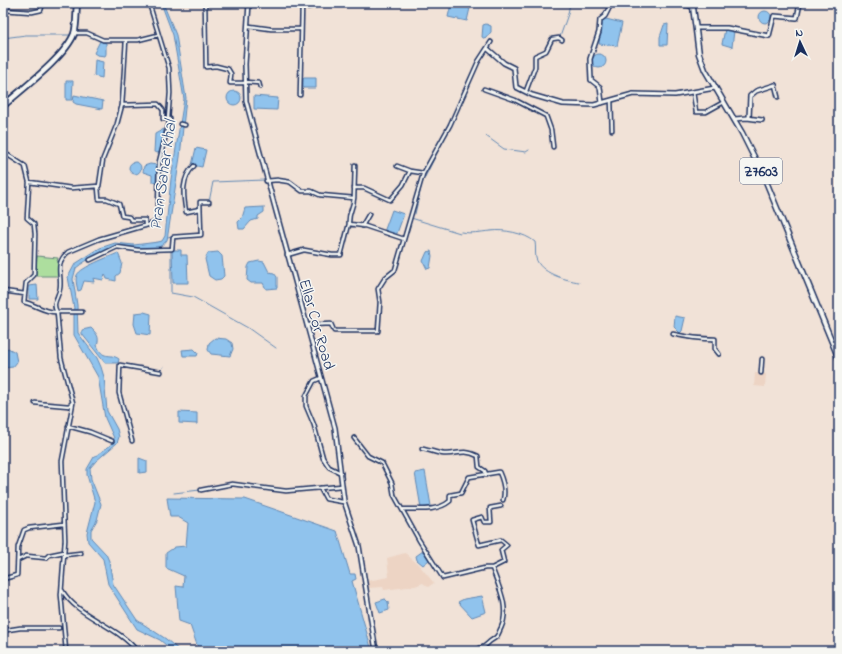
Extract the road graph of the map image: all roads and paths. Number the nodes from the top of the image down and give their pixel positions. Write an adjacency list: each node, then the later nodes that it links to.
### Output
1 (43, 3): 13 (street)
2 (77, 3): 17 (highway)
3 (148, 3): 18 (street)
4 (205, 3): 23 (street)
5 (249, 3): 14 (main road, Ellar Cor Road)
6 (277, 3): 12 (street)
7 (328, 3): 10 (street)
8 (669, 3): 15 (main road, Z7603)
9 (800, 3): 15 (main road)
10 (306, 5): 12 (street)
11 (611, 5): 34 (main road)
12 (302, 6): 16 (street)
13 (3, 10)
14 (248, 26): 16 (street); 23 (main road, Ellar Cor Road)
15 (696, 28): 26 (main road, Z7603)
16 (301, 29): 30 (street)
17 (74, 33): 20 (street); 36 (highway)
18 (159, 34): 20 (street); 38 (street)
19 (561, 39): 28 (street)
20 (126, 40): 35 (street)
21 (491, 42): 22 (street)
22 (488, 49): 28 (main road); 50 (street)
23 (244, 83): 24 (street); 51 (main road, Ellar Cor Road)
24 (260, 86)
25 (775, 86): 31 (street); 37 (main road)
26 (716, 88): 29 (main road); 33 (main road, Z7603)
27 (484, 89): 44 (street)
28 (526, 91): 34 (main road)
29 (693, 92): 32 (main road); 33 (street)
30 (300, 95)
31 (778, 97)
32 (611, 101): 34 (main road); 43 (street)
33 (724, 102): 39 (main road, Z7603)
34 (602, 103)
35 (122, 105): 38 (street); 53 (street)
36 (3, 106)
37 (749, 118): 39 (main road); 40 (main road)
38 (168, 119): 60 (street)
39 (734, 119): 72 (main road, Z7603)
40 (762, 120)
41 (180, 124): 42 (street)
42 (185, 125)
43 (612, 130)
44 (553, 146)
45 (3, 152): 52 (street)
46 (356, 165): 54 (street)
47 (194, 166): 57 (street)
48 (396, 166): 49 (street)
49 (410, 171): 50 (street); 54 (street)
50 (424, 173): 62 (street)
51 (266, 181): 55 (street); 63 (main road, Ellar Cor Road)
52 (29, 182): 53 (street); 66 (street)
53 (98, 187): 60 (street)
54 (354, 188): 55 (street)
55 (354, 198): 59 (street)
56 (209, 202): 57 (street)
57 (200, 209): 64 (street)
58 (369, 214): 61 (street)
59 (349, 224): 61 (street); 63 (street)
60 (145, 226): 67 (street)
61 (362, 226): 62 (street)
62 (404, 240): 69 (street)
63 (287, 255): 69 (main road, Ellar Cor Road)
64 (90, 260)
65 (3, 291): 66 (street)
66 (25, 294): 67 (street)
67 (58, 312): 68 (street); 78 (street)
68 (82, 312)
69 (306, 325): 76 (main road, Ellar Cor Road)
70 (673, 334): 71 (street)
71 (719, 354)
72 (839, 359)
73 (762, 360): 75 (street)
74 (161, 372): 82 (street)
75 (761, 373)
76 (321, 378): 84 (main road, Ellar Cor Road); 84 (street)
77 (35, 403): 78 (street)
78 (73, 403): 79 (street)
79 (68, 426): 81 (street); 93 (street)
80 (354, 438): 92 (street)
81 (112, 441)
82 (132, 441)
83 (422, 449): 85 (street)
84 (341, 473): 86 (main road, Ellar Cor Road)
85 (486, 475): 89 (street); 92 (street)
86 (342, 486): 87 (street); 105 (main road, Ellar Cor Road)
87 (320, 488): 88 (street); 90 (street)
88 (201, 490)
89 (503, 500)
90 (344, 502)
91 (501, 506): 97 (street)
92 (402, 509): 97 (street)
93 (64, 524): 95 (street); 96 (street)
94 (81, 553): 95 (street)
95 (64, 554): 96 (street); 99 (street)
96 (18, 560): 98 (street)
97 (492, 568): 100 (street); 106 (street)
98 (3, 578)
99 (62, 589): 103 (street); 104 (street)
100 (502, 592)
101 (3, 624): 102 (street)
102 (59, 628)
103 (66, 651)
104 (137, 651)
105 (376, 651)
106 (478, 651)

